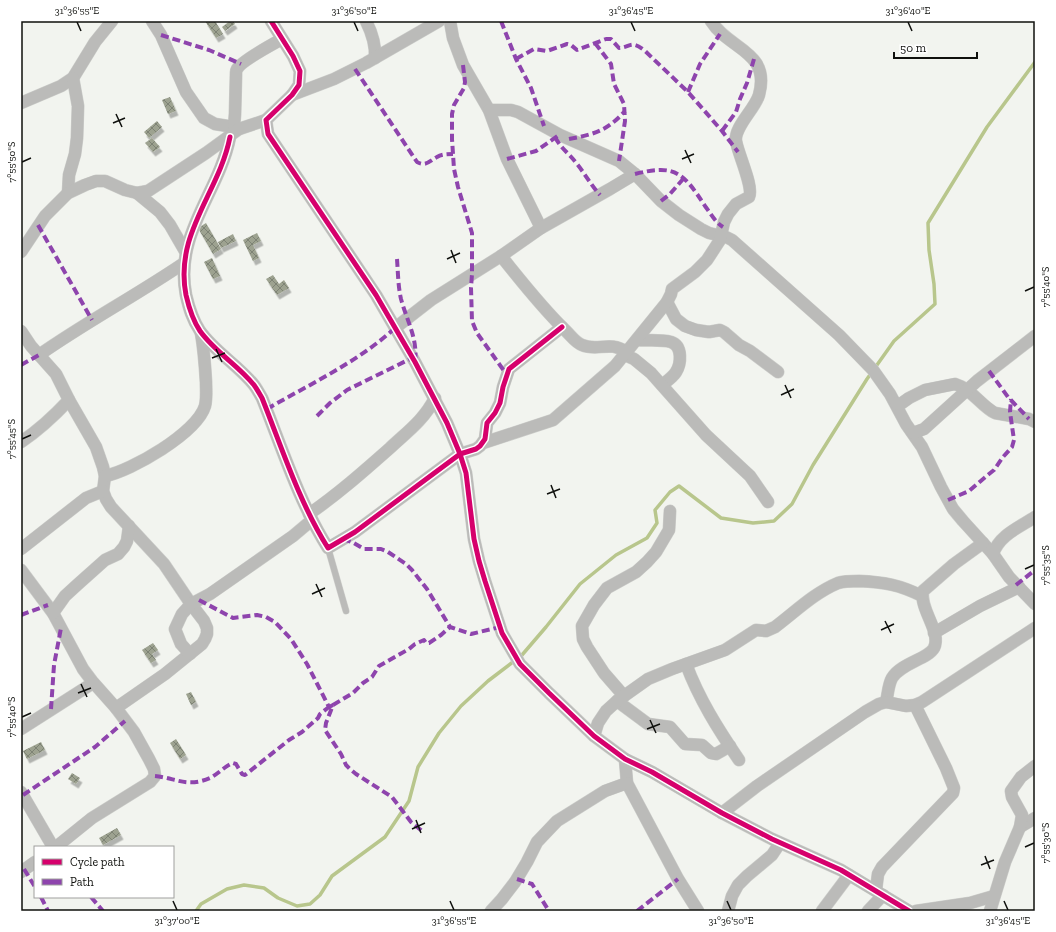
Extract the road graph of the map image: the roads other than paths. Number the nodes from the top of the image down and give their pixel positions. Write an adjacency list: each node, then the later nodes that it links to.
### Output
1 (112, 21): 10 (street)
2 (152, 21): 15 (street)
3 (271, 21): 8 (street)
4 (366, 21): 9 (street)
5 (439, 21): 9 (street)
6 (450, 21): 13 (street)
7 (711, 21): 20 (street)
8 (282, 39): 11 (street); 15 (street)
9 (375, 58): 11 (street)
10 (73, 78): 12 (street); 18 (street)
11 (292, 95): 14 (street)
12 (21, 102)
13 (489, 110): 16 (street); 19 (street)
14 (266, 120): 15 (street); 25 (street)
15 (234, 131): 17 (street); 23 (street)
16 (635, 174): 19 (street); 20 (street)
17 (137, 193): 18 (street); 23 (street)
18 (68, 194): 21 (street)
19 (541, 228): 22 (street)
20 (721, 236): 24 (street); 38 (street)
21 (21, 252)
22 (501, 256): 25 (street); 26 (street)
23 (185, 257): 28 (street); 32 (street)
24 (667, 302): 30 (street); 33 (street)
25 (395, 328): 36 (street)
26 (562, 328): 31 (street); 42 (street)
27 (21, 331): 32 (street)
28 (201, 332): 44 (street); 48 (street)
29 (1035, 336): 35 (street)
30 (637, 340): 31 (street); 34 (street)
31 (626, 353): 34 (street); 42 (street)
32 (39, 355): 37 (street)
33 (778, 372)
34 (662, 385): 46 (street)
35 (966, 390): 38 (street); 39 (street); 40 (street)
36 (435, 398): 43 (street); 48 (street)
37 (69, 400): 41 (street); 44 (street)
38 (896, 403): 40 (street)
39 (1035, 422)
40 (913, 433): 51 (street)
41 (21, 442)
42 (482, 443): 43 (street)
43 (460, 454): 52 (street); 72 (street)
44 (104, 476): 45 (street)
45 (103, 491): 50 (street); 53 (street)
46 (768, 502)
47 (670, 511): 67 (street)
48 (311, 517): 52 (street); 58 (street)
49 (1035, 517): 54 (street)
50 (129, 526): 58 (street); 61 (street)
51 (983, 543): 54 (street); 57 (street)
52 (328, 548): 60 (lane)
53 (21, 549)
54 (993, 554): 56 (street)
55 (21, 570): 61 (street)
56 (1019, 587): 59 (street); 63 (street)
57 (922, 596): 63 (street); 65 (street)
58 (191, 604): 64 (street); 64 (street)
59 (1035, 604)
60 (346, 611)
61 (53, 613): 66 (street)
62 (1035, 628): 69 (street)
63 (934, 633): 68 (street)
64 (190, 654): 70 (street)
65 (686, 664): 67 (street); 73 (street)
66 (94, 683): 70 (street); 71 (street)
67 (620, 698): 72 (street); 73 (street)
68 (886, 702): 69 (street); 79 (street)
69 (915, 705): 88 (street)
70 (116, 708): 84 (street)
71 (21, 729)
72 (594, 736): 74 (street)
73 (730, 746): 75 (street)
74 (625, 759): 77 (street); 79 (street)
75 (739, 760)
76 (1035, 766): 81 (street)
77 (628, 783): 90 (street); 91 (street)
78 (21, 792): 83 (street)
79 (722, 813): 82 (street)
80 (1035, 818): 81 (street)
81 (1020, 827): 89 (street)
82 (780, 843): 87 (street); 92 (street)
83 (52, 846)
84 (57, 846)
85 (34, 863): 86 (street)
86 (21, 872)
87 (849, 875): 88 (street); 93 (street)
88 (880, 893): 94 (street); 95 (street)
89 (994, 896): 96 (street); 97 (street)
90 (491, 911)
91 (698, 911)
92 (728, 911)
93 (822, 911)
94 (868, 911)
95 (909, 911)
96 (916, 911)
97 (990, 911)

